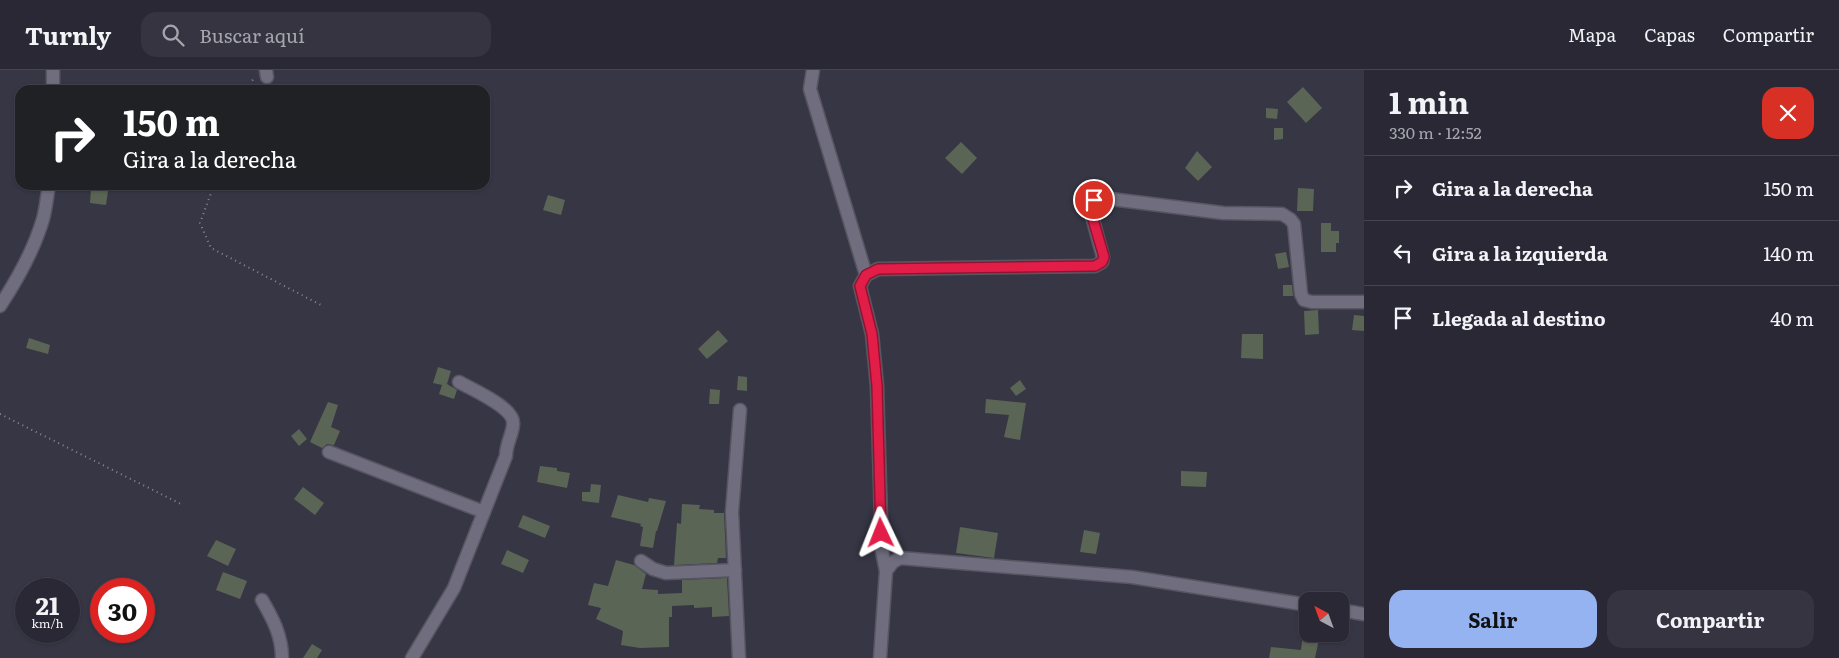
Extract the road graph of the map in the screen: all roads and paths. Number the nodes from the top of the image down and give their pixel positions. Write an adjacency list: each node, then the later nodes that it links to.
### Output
1 (53, 70): 4 (street)
2 (813, 70): 8 (street)
3 (263, 72): 5 (path)
4 (53, 85)
5 (253, 85)
6 (48, 190): 11 (street)
7 (212, 190): 10 (path)
8 (866, 275): 9 (street); 20 (street)
9 (1364, 302)
10 (321, 305)
11 (0, 306)
12 (459, 382): 17 (street)
13 (740, 410): 19 (street)
14 (0, 414): 16 (path)
15 (329, 452): 17 (street)
16 (183, 505)
17 (484, 512): 26 (street)
18 (641, 561): 19 (street)
19 (735, 570): 27 (street)
20 (886, 572): 22 (street); 28 (street)
21 (262, 600): 25 (street)
22 (1299, 604)
23 (1349, 612): 24 (street)
24 (1364, 614)
25 (282, 658)
26 (412, 658)
27 (739, 658)
28 (880, 658)

